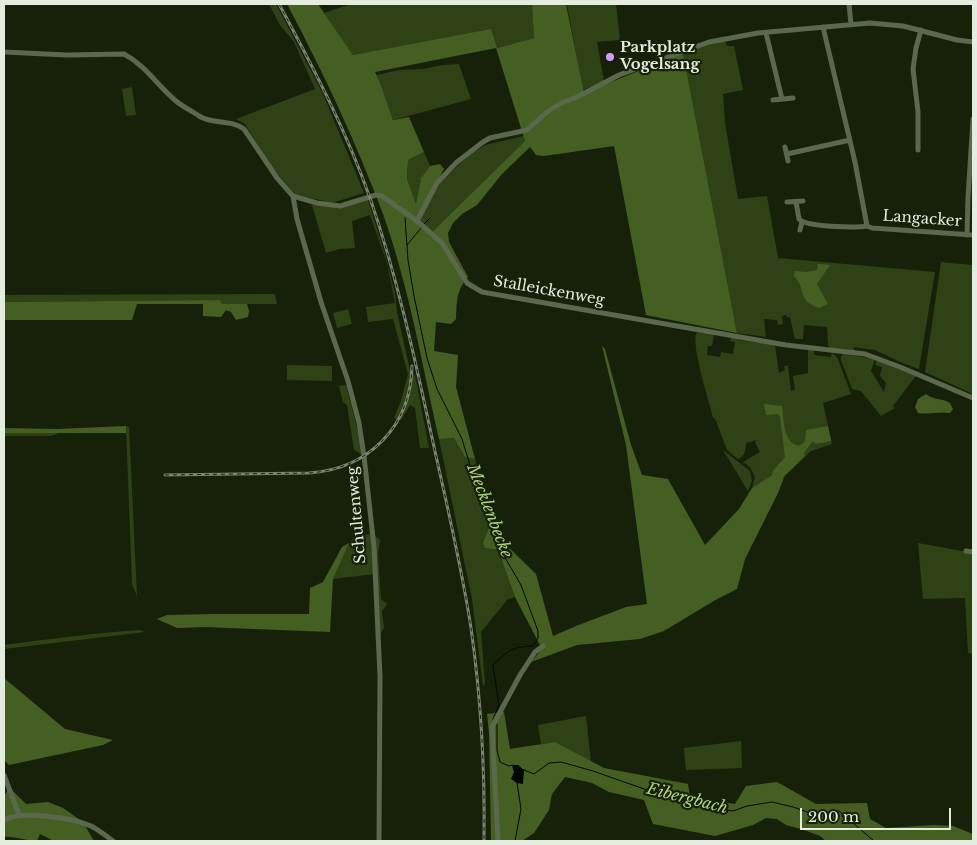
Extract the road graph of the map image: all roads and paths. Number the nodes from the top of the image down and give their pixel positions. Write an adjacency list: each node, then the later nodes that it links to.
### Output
1 (849, 4): 2 (street)
2 (851, 24): 3 (street); 4 (street)
3 (823, 27): 5 (street); 12 (street, Langacker)
4 (921, 30): 6 (street); 14 (street)
5 (766, 33): 9 (street); 22 (street)
6 (973, 42)
7 (4, 52): 17 (street)
8 (792, 98): 9 (street)
9 (782, 99): 10 (street)
10 (773, 100)
11 (973, 119): 25 (street)
12 (850, 140): 15 (street); 23 (street, Langacker)
13 (785, 147): 15 (street)
14 (918, 150)
15 (787, 154): 16 (street)
16 (788, 161)
17 (293, 196): 22 (street, Stalleickenweg); 34 (street, Schultenweg)
18 (803, 201): 20 (street)
19 (787, 202): 20 (street)
20 (796, 202): 21 (street)
21 (802, 222): 23 (street); 24 (street)
22 (421, 225): 26 (street, Stalleickenweg)
23 (867, 226): 25 (street, Langacker)
24 (800, 230)
25 (970, 235)
26 (973, 398)
27 (966, 551): 28 (street)
28 (973, 552)
29 (543, 646): 35 (street)
30 (4, 775): 31 (street)
31 (19, 815): 32 (street); 33 (street)
32 (4, 820)
33 (113, 841)
34 (379, 841)
35 (498, 841)

